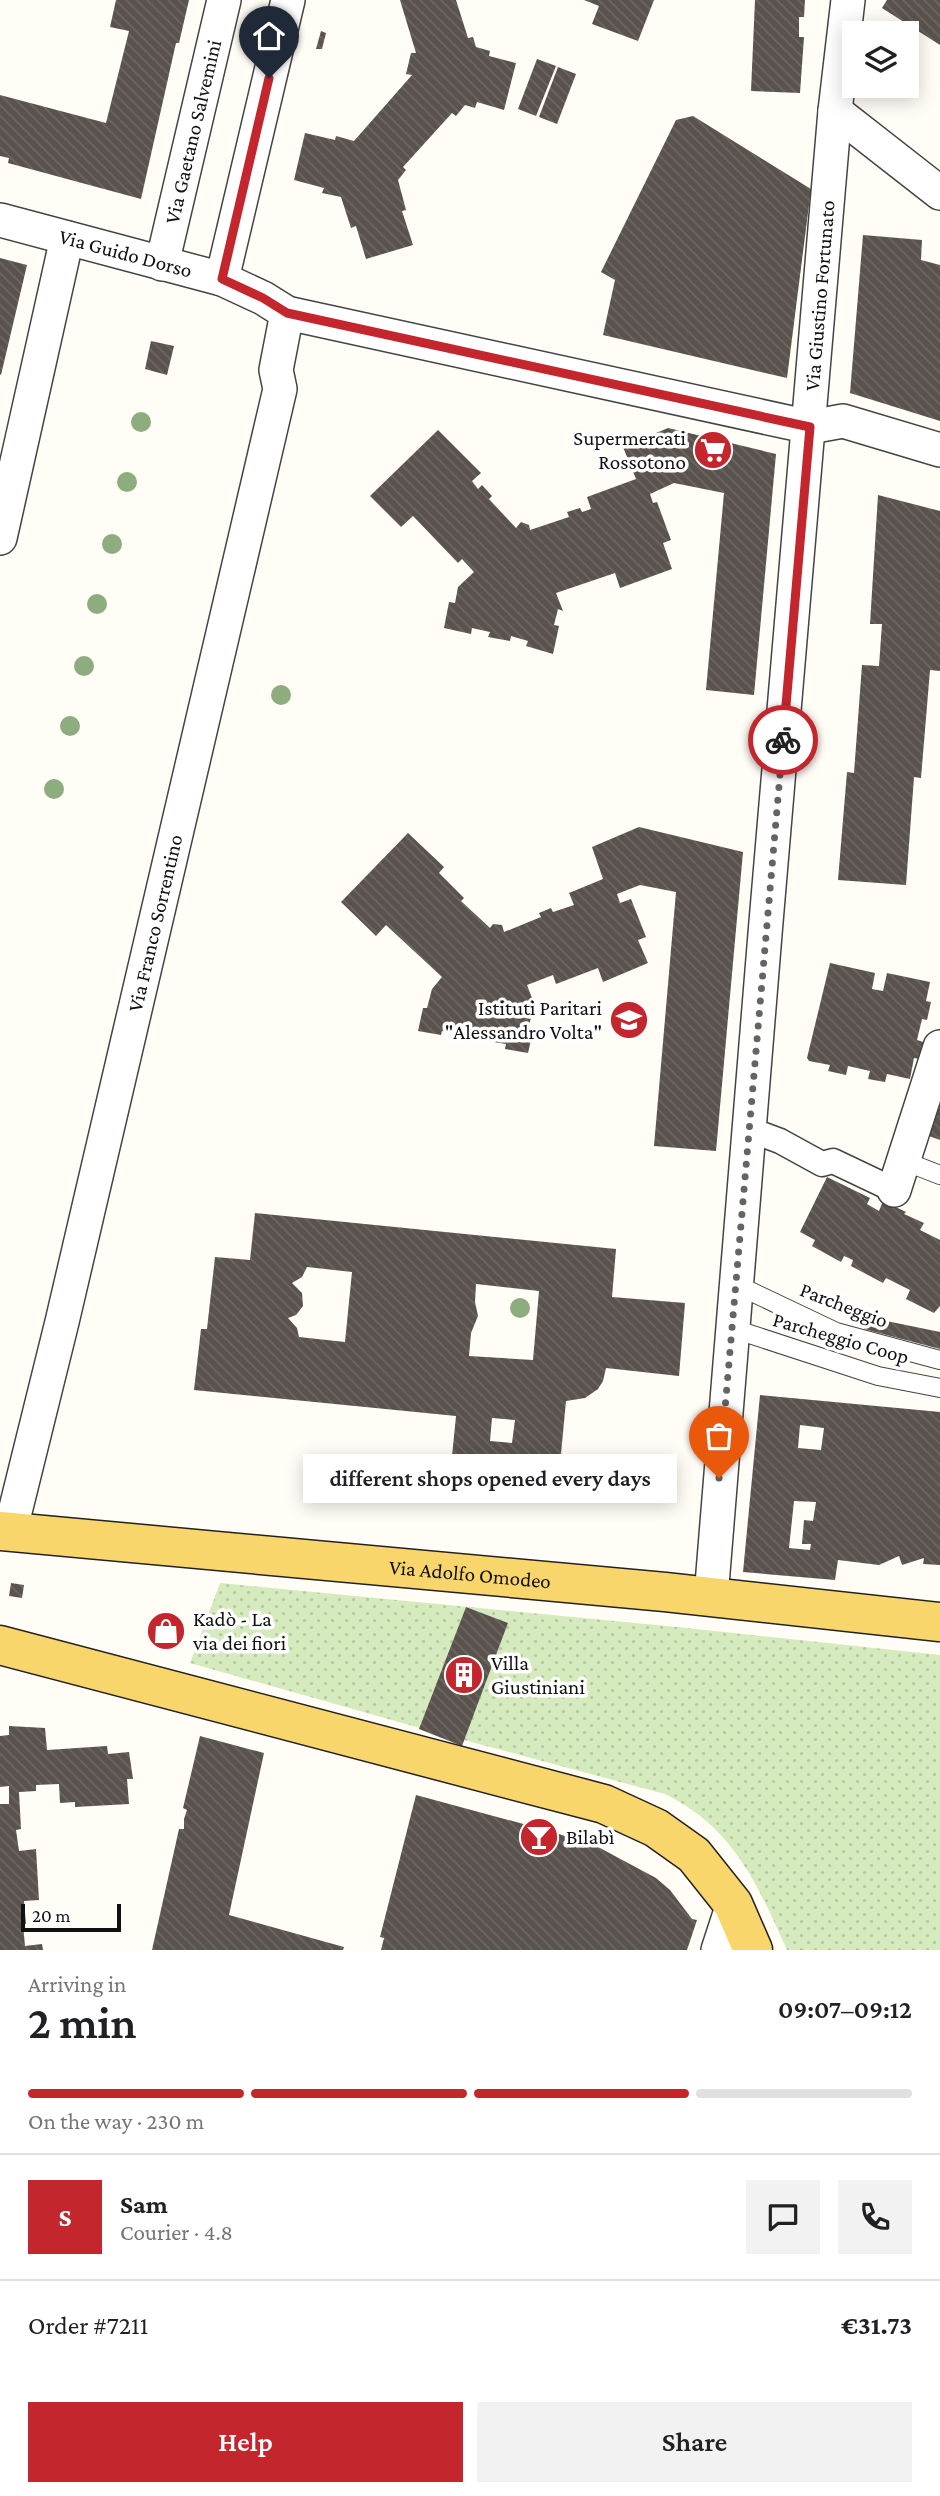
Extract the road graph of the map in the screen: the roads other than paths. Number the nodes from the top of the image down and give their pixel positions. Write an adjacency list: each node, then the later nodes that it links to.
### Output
1 (224, 0): 8 (street, Via Gaetano Salvemini)
2 (288, 0): 9 (street)
3 (848, 0): 4 (street, Via Giustino Fortunato)
4 (835, 111): 5 (street); 11 (street, Via Giustino Fortunato)
5 (940, 193)
6 (0, 220): 7 (street, Via Guido Dorso)
7 (67, 238): 8 (street, Via Guido Dorso); 13 (street)
8 (162, 264): 9 (street, Via Guido Dorso)
9 (222, 279): 10 (street, Via Guido Dorso)
10 (287, 313): 11 (street, Via Guido Dorso); 22 (street, Via Franco Sorrentino)
11 (810, 427): 12 (street, Via Guido Dorso); 15 (street, Via Giustino Fortunato)
12 (940, 450)
13 (0, 538)
14 (940, 1047): 17 (street)
15 (748, 1129): 17 (street); 18 (street, Via Giustino Fortunato)
16 (940, 1175): 17 (lane)
17 (899, 1176)
18 (735, 1284): 19 (street, Via Giustino Fortunato); 20 (lane, Parcheggio)
19 (731, 1328): 21 (lane, Parcheggio Coop); 23 (street, Via Giustino Fortunato)
20 (940, 1360)
21 (940, 1388)
22 (5, 1532): 23 (main road, Via Adolfo Omodeo)
23 (710, 1597): 24 (main road, Via Adolfo Omodeo)
24 (940, 1622)
25 (0, 1645): 26 (main road)
26 (733, 1904): 27 (street); 28 (main road)
27 (718, 1950)
28 (753, 1950)

